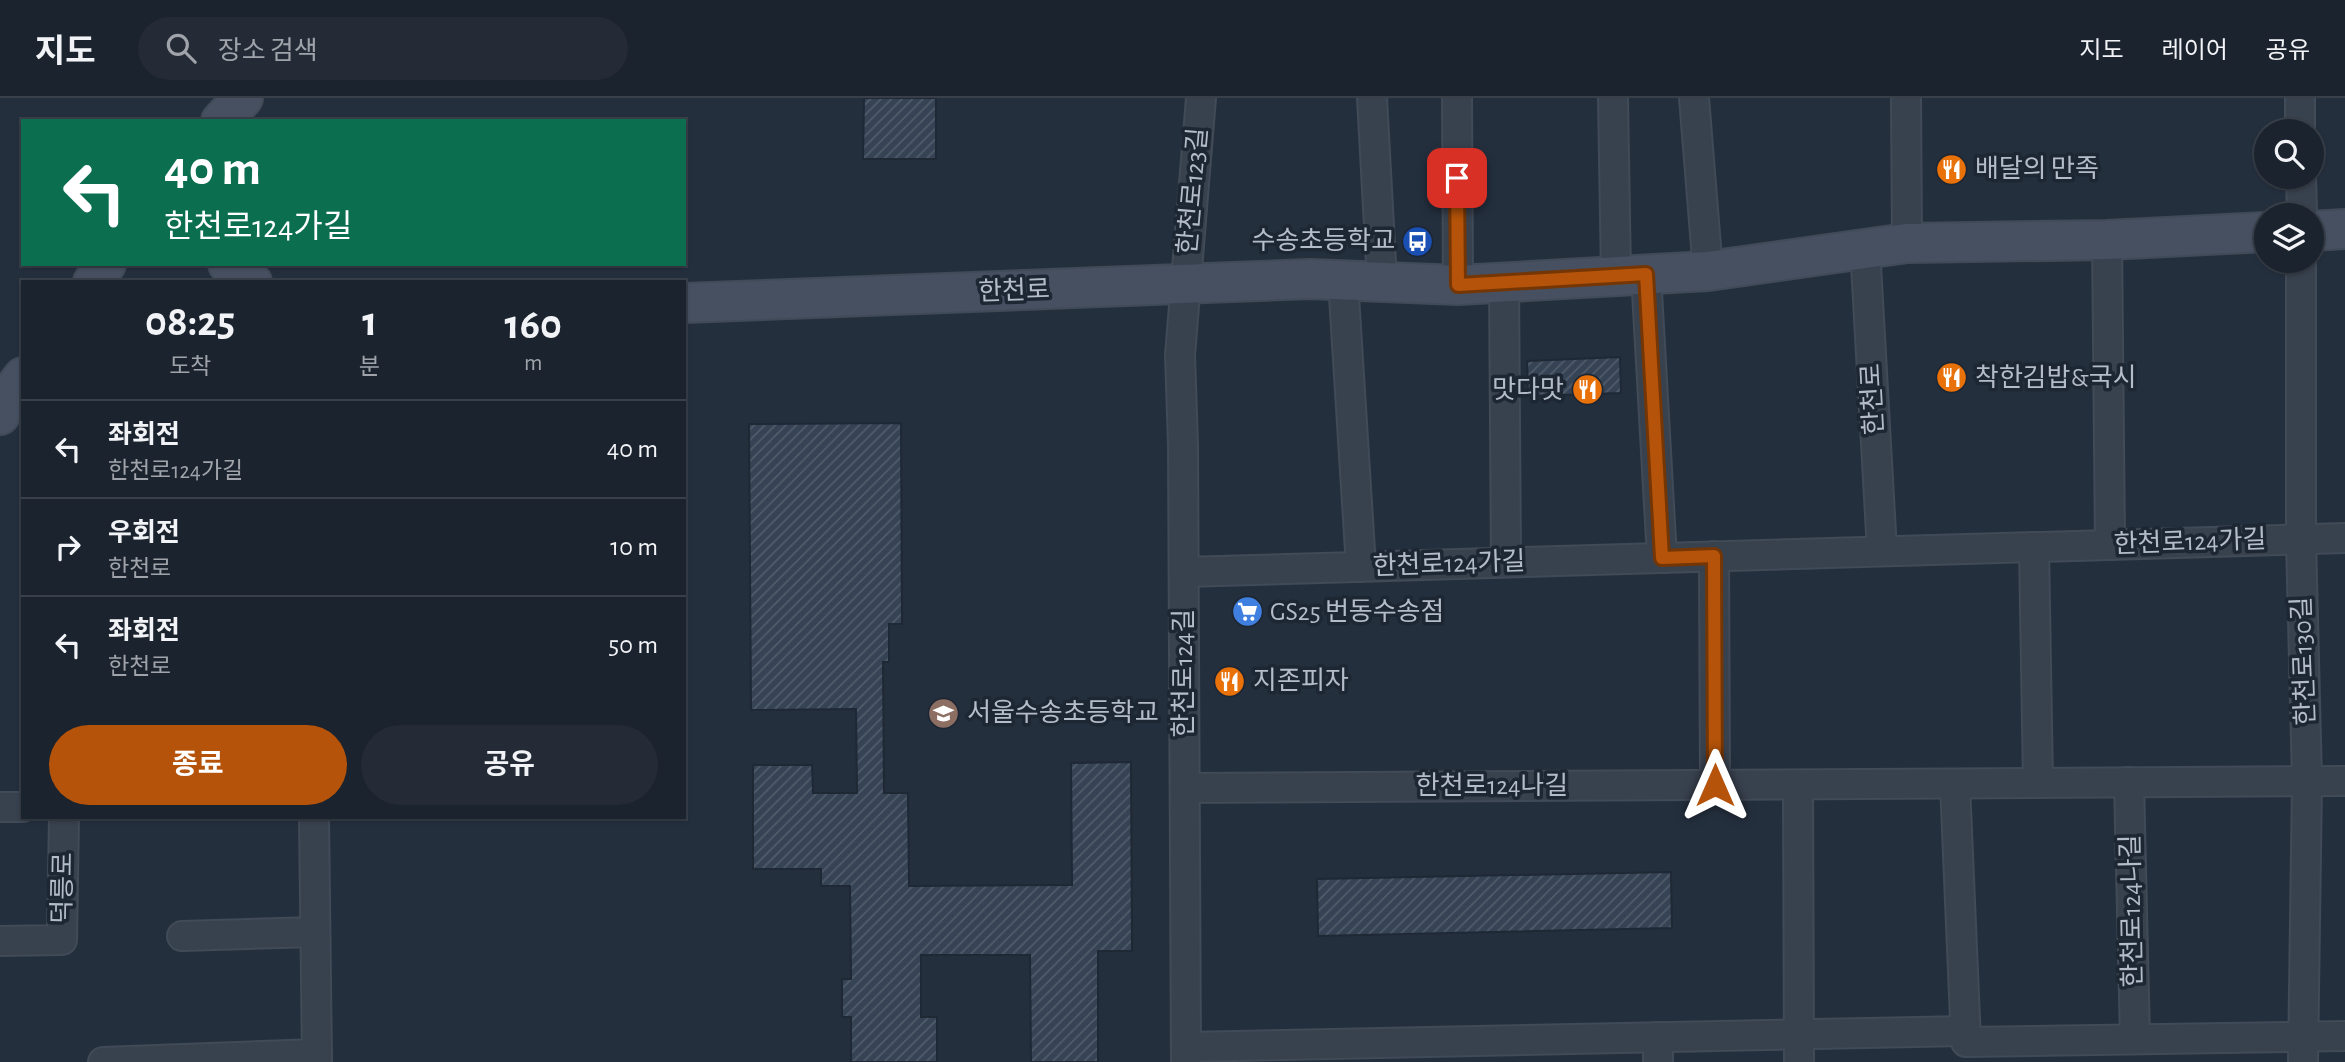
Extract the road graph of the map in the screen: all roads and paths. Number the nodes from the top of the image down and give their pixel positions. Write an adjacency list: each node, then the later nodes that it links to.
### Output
1 (243, 98): 9 (main road)
2 (1201, 98): 25 (street, 한천로123길)
3 (1372, 98): 23 (street)
4 (1457, 98): 26 (street)
5 (1613, 98): 20 (street)
6 (1694, 98): 18 (street)
7 (1906, 98): 15 (street)
8 (2300, 98): 10 (street)
9 (223, 119)
10 (2300, 119)
11 (2345, 229): 12 (main road)
12 (2324, 230)
13 (2254, 233): 14 (main road, 한천로)
14 (2106, 240): 15 (main road, 한천로); 30 (street)
15 (1907, 243): 16 (main road, 한천로)
16 (1865, 247): 18 (main road, 한천로); 32 (street, 한천로)
17 (231, 266): 22 (main road)
18 (1708, 271): 20 (main road, 한천로)
19 (2301, 273): 29 (street, 한천로130길)
20 (1631, 275): 24 (main road, 한천로); 34 (street)
21 (1343, 279): 23 (main road, 한천로); 25 (main road, 한천로); 36 (street)
22 (249, 280)
23 (1382, 281): 26 (main road, 한천로)
24 (1504, 282): 26 (main road, 한천로); 35 (street)
25 (1186, 285): 27 (main road, 한천로); 37 (street, 한천로124길)
26 (1458, 285)
27 (686, 303)
28 (2345, 538): 29 (street, 한천로124가길)
29 (2301, 539): 30 (street, 한천로124가길); 38 (street, 한천로130길)
30 (2110, 545): 31 (street, 한천로124가길)
31 (2034, 547): 32 (street, 한천로124가길); 42 (street)
32 (1882, 551): 33 (street, 한천로124가길)
33 (1714, 556): 34 (street, 한천로124가길); 43 (street)
34 (1662, 558): 35 (street, 한천로124가길)
35 (1506, 562): 36 (street, 한천로124가길)
36 (1360, 567): 37 (street, 한천로124가길)
37 (1184, 572): 45 (street, 한천로124길)
38 (2307, 781): 39 (street, 한천로124나길); 40 (street, 한천로124나길); 57 (street, 한천로130길)
39 (2345, 781)
40 (2129, 782): 42 (street, 한천로124나길); 55 (street, 한천로124나길)
41 (1955, 783): 42 (street, 한천로124나길); 44 (street, 한천로124나길); 53 (street)
42 (2038, 783)
43 (1715, 785): 44 (street, 한천로124나길); 45 (street, 한천로124나길)
44 (1798, 785): 56 (street)
45 (1185, 788): 61 (street, 한천로124길)
46 (0, 807): 47 (street)
47 (21, 807)
48 (64, 819): 52 (street, 덕릉로)
49 (314, 819): 50 (street)
50 (315, 932): 51 (street); 62 (street)
51 (182, 936)
52 (0, 941)
53 (1965, 1031): 55 (street); 56 (street)
54 (2345, 1036): 57 (street)
55 (2135, 1039): 57 (street)
56 (1798, 1048): 58 (street)
57 (2303, 1049)
58 (1658, 1050): 59 (street)
59 (1506, 1051): 60 (street)
60 (1358, 1053): 61 (street)
61 (1186, 1054)
62 (317, 1058): 64 (street)
63 (103, 1062): 64 (street)
64 (109, 1062)

